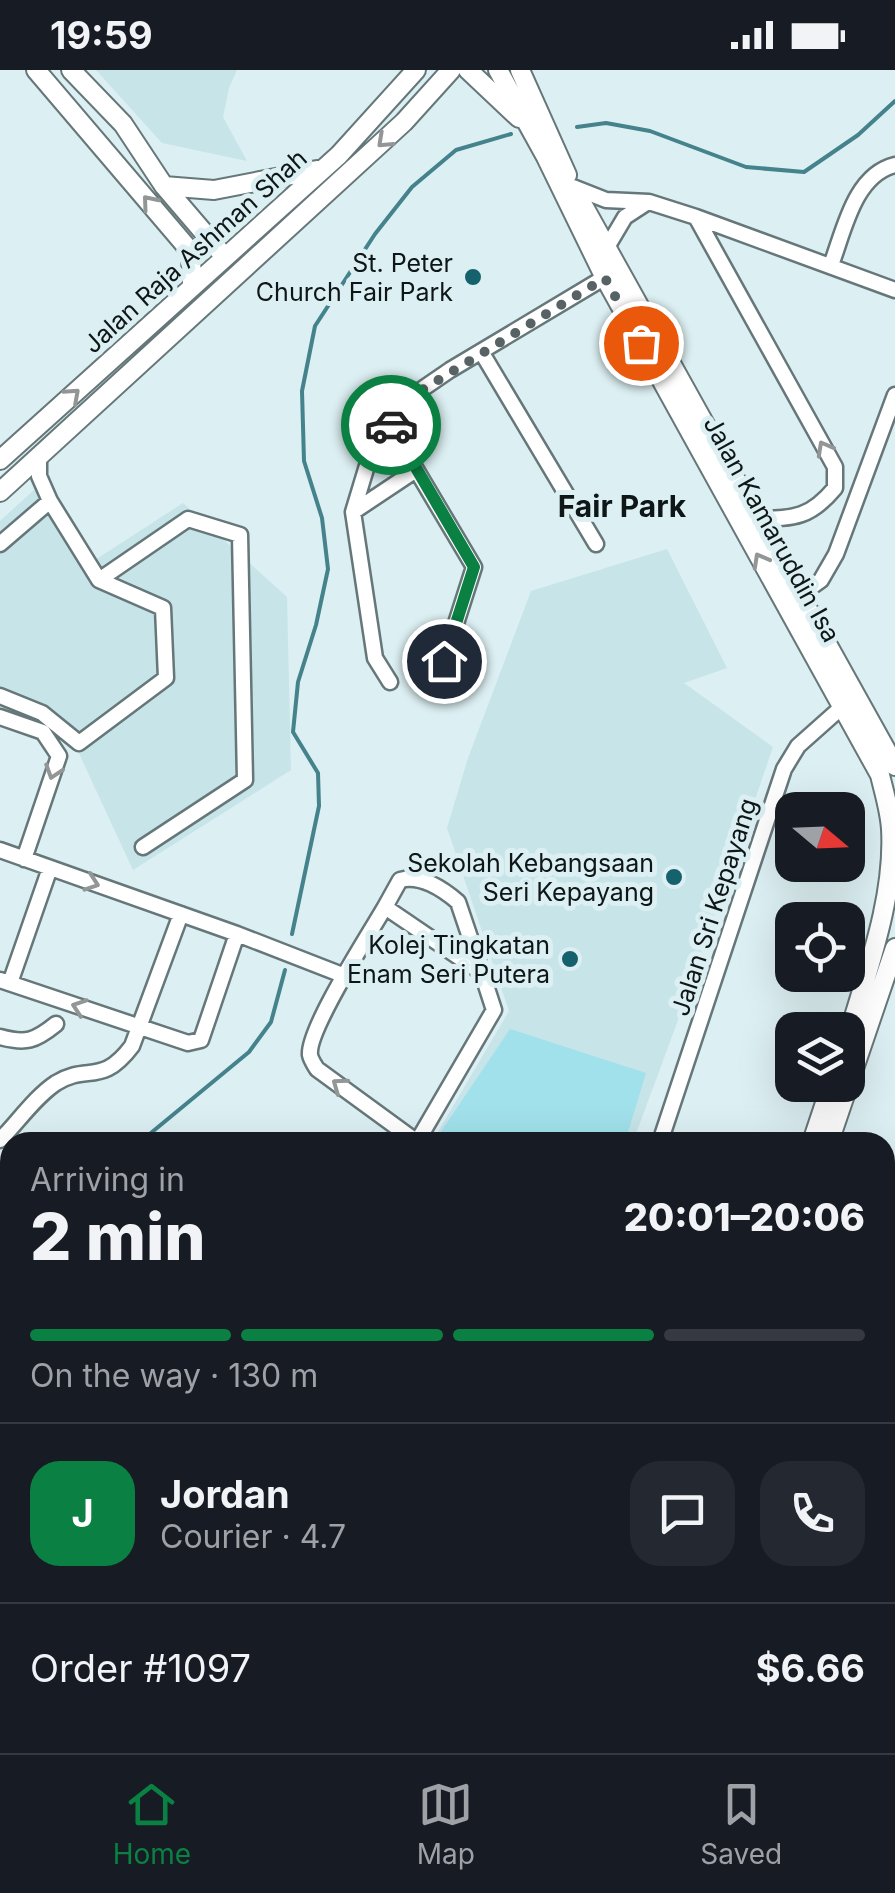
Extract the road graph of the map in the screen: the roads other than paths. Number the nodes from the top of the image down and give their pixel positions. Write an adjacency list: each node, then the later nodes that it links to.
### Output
1 (36, 70): 22 (main road, one-way to 1)
2 (71, 70): 14 (main road)
3 (416, 70): 11 (main road, Jalan Raja Ashman Shah)
4 (428, 70): 11 (main road)
5 (451, 70): 25 (main road, Jalan Raja Ashman Shah, one-way to 25)
6 (468, 70): 10 (main road)
7 (498, 70): 10 (main road, Jalan Kamaruddin Isa)
8 (520, 70): 10 (main road, Jalan Kamaruddin Isa)
9 (536, 70): 10 (main road)
10 (537, 124): 15 (main road, Jalan Kamaruddin Isa); 21 (main road, Jalan Kamaruddin Isa)
11 (346, 148): 13 (main road, Jalan Raja Ashman Shah)
12 (895, 165): 20 (street)
13 (322, 169): 14 (main road); 19 (main road, Jalan Raja Ashman Shah)
14 (164, 186): 19 (main road)
15 (573, 187): 16 (street); 18 (main road, Jalan Kamaruddin Isa)
16 (649, 202): 17 (street); 18 (street)
17 (696, 216): 20 (street); 34 (street, one-way to 17)
18 (606, 249): 21 (main road, Jalan Kamaruddin Isa)
19 (224, 256): 22 (main road, Jalan Raja Ashman Shah); 25 (main road)
20 (831, 266): 23 (street)
21 (612, 274): 24 (street); 34 (main road, Jalan Kamaruddin Isa); 42 (main road, Jalan Kamaruddin Isa, one-way to 21)
22 (192, 284): 29 (main road, Jalan Raja Ashman Shah, one-way to 22)
23 (895, 290)
24 (482, 353): 27 (street); 36 (street)
25 (141, 366): 28 (main road, Jalan Raja Ashman Shah)
26 (895, 395): 38 (street)
27 (388, 417): 30 (street); 33 (street)
28 (38, 458): 31 (main road, Jalan Raja Ashman Shah); 32 (street)
29 (0, 460)
30 (416, 470): 33 (street); 39 (street)
31 (0, 492)
32 (50, 500): 35 (street); 37 (street)
33 (353, 512): 40 (street)
34 (757, 520): 38 (main road, Jalan Kamaruddin Isa)
35 (0, 544)
36 (596, 544)
37 (99, 580): 41 (street); 46 (street)
38 (800, 595): 42 (main road, Jalan Kamaruddin Isa)
39 (444, 661)
40 (390, 682)
41 (0, 696)
42 (850, 701): 44 (main road, Jalan Kamaruddin Isa); 45 (main road, Jalan Kamaruddin Isa); 67 (street, Jalan Sri Kepayang)
43 (0, 717): 48 (street, one-way to 48)
44 (895, 766)
45 (893, 827): 50 (main road, Jalan Kamaruddin Isa)
46 (143, 848)
47 (0, 850): 48 (street)
48 (24, 859): 49 (street)
49 (50, 868): 52 (street, one-way to 52); 58 (street)
50 (887, 888): 53 (main road); 59 (main road, Jalan Kamaruddin Isa)
51 (385, 907): 56 (street); 56 (street); 57 (street)
52 (180, 914): 54 (street); 61 (street)
53 (895, 923)
54 (237, 934): 57 (street); 61 (street)
55 (895, 948): 69 (main road)
56 (482, 973): 66 (street)
57 (345, 976): 65 (street, one-way to 57)
58 (5, 982): 61 (street, one-way to 58)
59 (855, 1012)
60 (56, 1024): 62 (street)
61 (139, 1028): 64 (street)
62 (0, 1037)
63 (825, 1102): 68 (main road)
64 (8, 1132)
65 (403, 1132)
66 (423, 1132)
67 (663, 1132)
68 (815, 1132)
69 (832, 1132)

